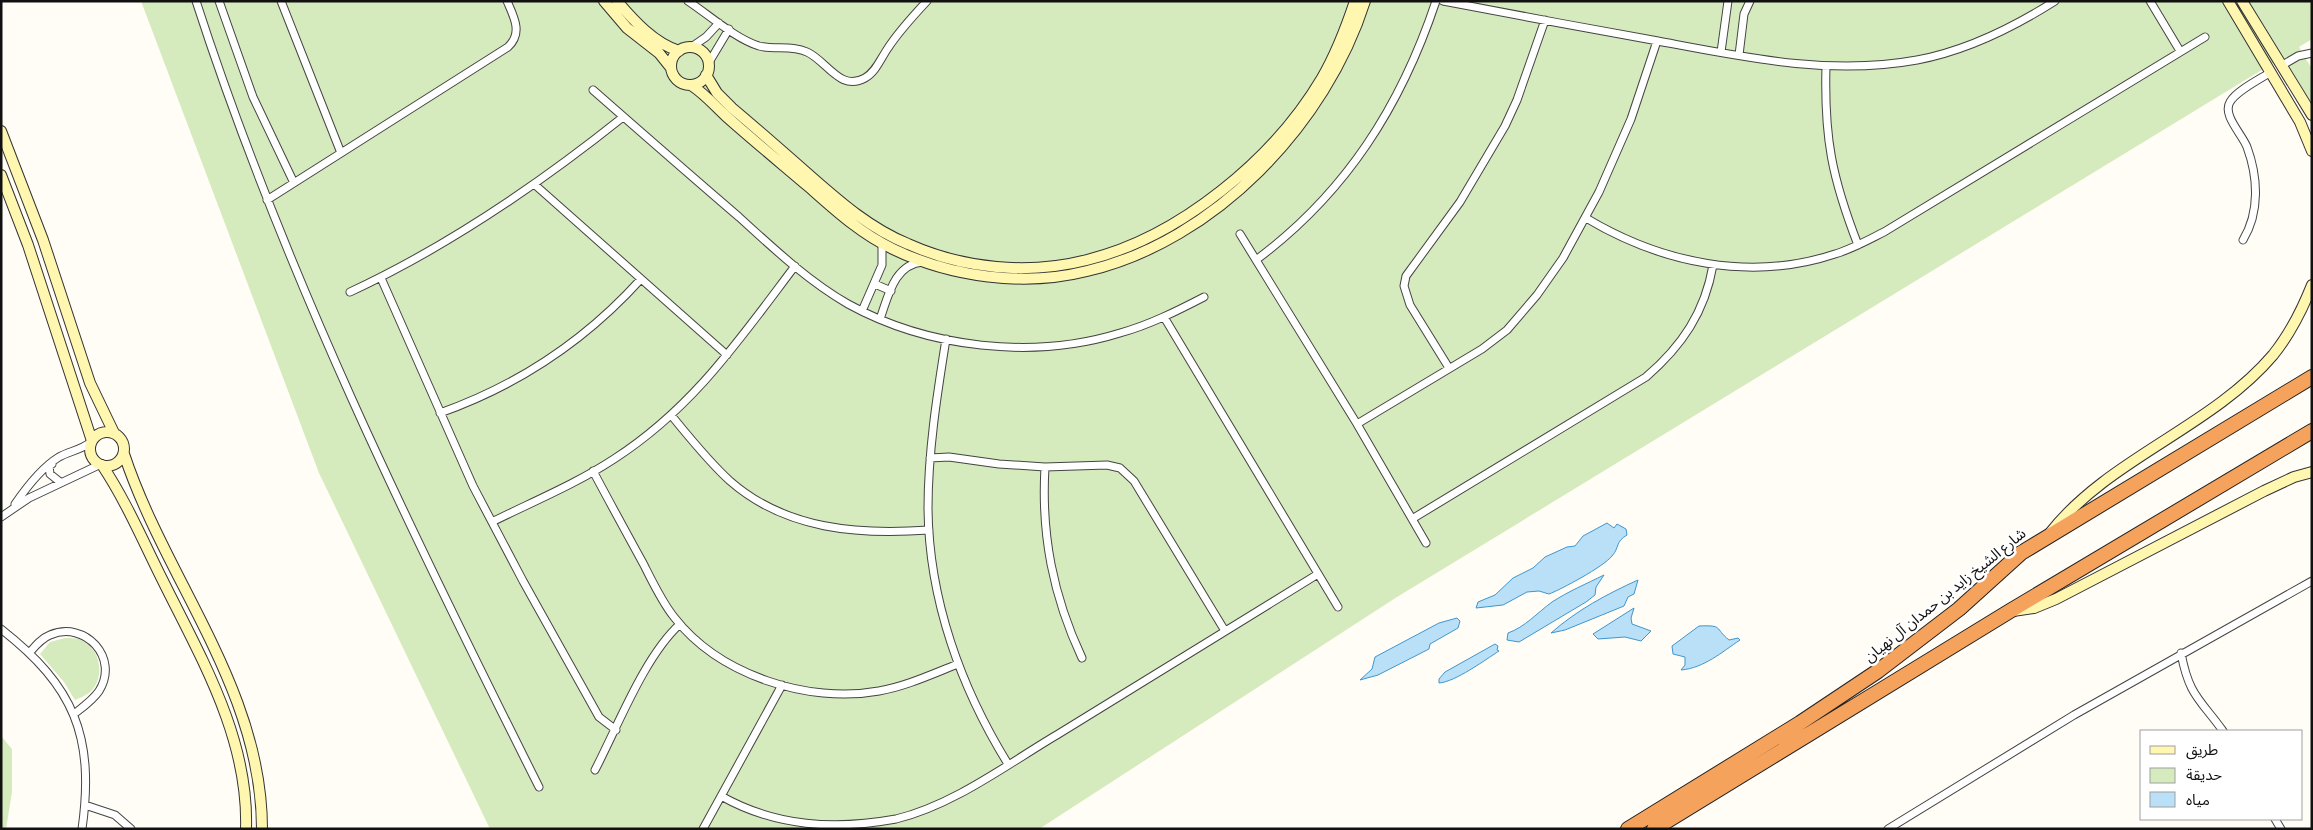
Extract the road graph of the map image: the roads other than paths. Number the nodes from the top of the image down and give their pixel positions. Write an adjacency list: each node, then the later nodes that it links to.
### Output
1 (196, 1): 45 (street)
2 (219, 1): 43 (street)
3 (281, 1): 41 (street)
4 (507, 1): 41 (street)
5 (604, 1): 32 (street)
6 (617, 1): 24 (street)
7 (688, 1): 20 (street)
8 (926, 1): 21 (street)
9 (1355, 1): 34 (street)
10 (1364, 1): 52 (street)
11 (1436, 1): 51 (street)
12 (1443, 1): 19 (street)
13 (1728, 1): 26 (street)
14 (1750, 1): 28 (street)
15 (2055, 1): 30 (street)
16 (2150, 1): 25 (street)
17 (2228, 1): 33 (street)
18 (2242, 1): 31 (street)
19 (1545, 20): 23 (street); 67 (street)
20 (719, 23): 21 (street); 24 (street)
21 (729, 29): 29 (street)
22 (2205, 37): 25 (street)
23 (1657, 41): 26 (street); 46 (street)
24 (685, 49): 29 (street); 32 (street)
25 (2180, 51): 50 (street)
26 (1721, 52): 28 (street)
27 (2312, 53): 31 (street)
28 (1739, 55): 30 (street)
29 (708, 64): 34 (street)
30 (1826, 66): 50 (street)
31 (2281, 66): 37 (street)
32 (671, 68): 35 (street)
33 (2270, 72): 40 (street); 48 (street)
34 (706, 75): 35 (street)
35 (691, 85): 49 (street)
36 (593, 90): 38 (street)
37 (2312, 115)
38 (623, 117): 44 (street); 54 (street)
39 (1, 131): 73 (street)
40 (2312, 151)
41 (341, 153): 43 (street)
42 (1, 175): 74 (street)
43 (294, 183): 45 (street)
44 (534, 184): 55 (street); 56 (street)
45 (267, 200): 107 (street)
46 (1586, 218): 53 (street); 67 (street)
47 (1240, 234): 51 (street)
48 (2244, 240)
49 (882, 243): 52 (street); 57 (street)
50 (1858, 245): 53 (street)
51 (1256, 260): 71 (street)
52 (925, 262): 59 (street)
53 (1713, 265): 85 (street)
54 (795, 266): 62 (street); 66 (street)
55 (381, 278): 60 (street); 69 (street)
56 (641, 278): 66 (street); 69 (street)
57 (875, 284): 59 (street); 62 (street)
58 (2312, 285): 88 (street)
59 (891, 291): 64 (street)
60 (350, 292)
61 (1204, 297): 63 (street)
62 (862, 311): 64 (street)
63 (1164, 317): 65 (street); 90 (street)
64 (880, 319): 65 (street)
65 (946, 339): 76 (street)
66 (727, 355): 70 (street)
67 (1450, 368): 71 (street)
68 (2312, 377): 88 (highway, شارع الشيخ زايد بن حمدان آل نهيان)
69 (440, 413): 86 (street)
70 (671, 416): 80 (street); 87 (street)
71 (1356, 424): 85 (street)
72 (2312, 432): 93 (highway)
73 (114, 433): 74 (street); 75 (street)
74 (91, 442): 77 (street); 78 (street)
75 (124, 454): 77 (street); 113 (street)
76 (930, 458): 79 (street); 87 (street)
77 (101, 465): 82 (street); 112 (street)
78 (49, 466): 82 (street); 83 (street)
79 (1045, 467): 96 (street); 99 (street)
80 (594, 471): 86 (street); 94 (street)
81 (2312, 472): 93 (street)
82 (60, 482): 83 (street)
83 (14, 507): 84 (street)
84 (1, 517)
85 (1412, 519): 89 (street)
86 (492, 522): 103 (street)
87 (929, 530): 100 (street)
88 (2048, 536): 115 (highway, شارع الشيخ زايد بن حمدان آل نهيان)
89 (1426, 543)
90 (1318, 574): 92 (street); 96 (street)
91 (2312, 581): 98 (street)
92 (1338, 607)
93 (2010, 611): 116 (highway)
94 (680, 624): 101 (street); 103 (street)
95 (1, 629): 97 (street)
96 (1225, 631): 105 (street)
97 (30, 652): 102 (street); 102 (street)
98 (2181, 653): 104 (street); 117 (street)
99 (1082, 658)
100 (958, 664): 101 (street); 105 (street)
101 (782, 685): 108 (street)
102 (74, 714): 109 (street)
103 (616, 730): 106 (street)
104 (2222, 730)
105 (1008, 764): 108 (street)
106 (595, 770)
107 (539, 787)
108 (721, 796): 114 (street)
109 (85, 805): 110 (street); 111 (street)
110 (82, 829)
111 (131, 829)
112 (246, 829)
113 (262, 829)
114 (703, 829)
115 (1628, 829)
116 (1654, 829)
117 (1888, 829)

